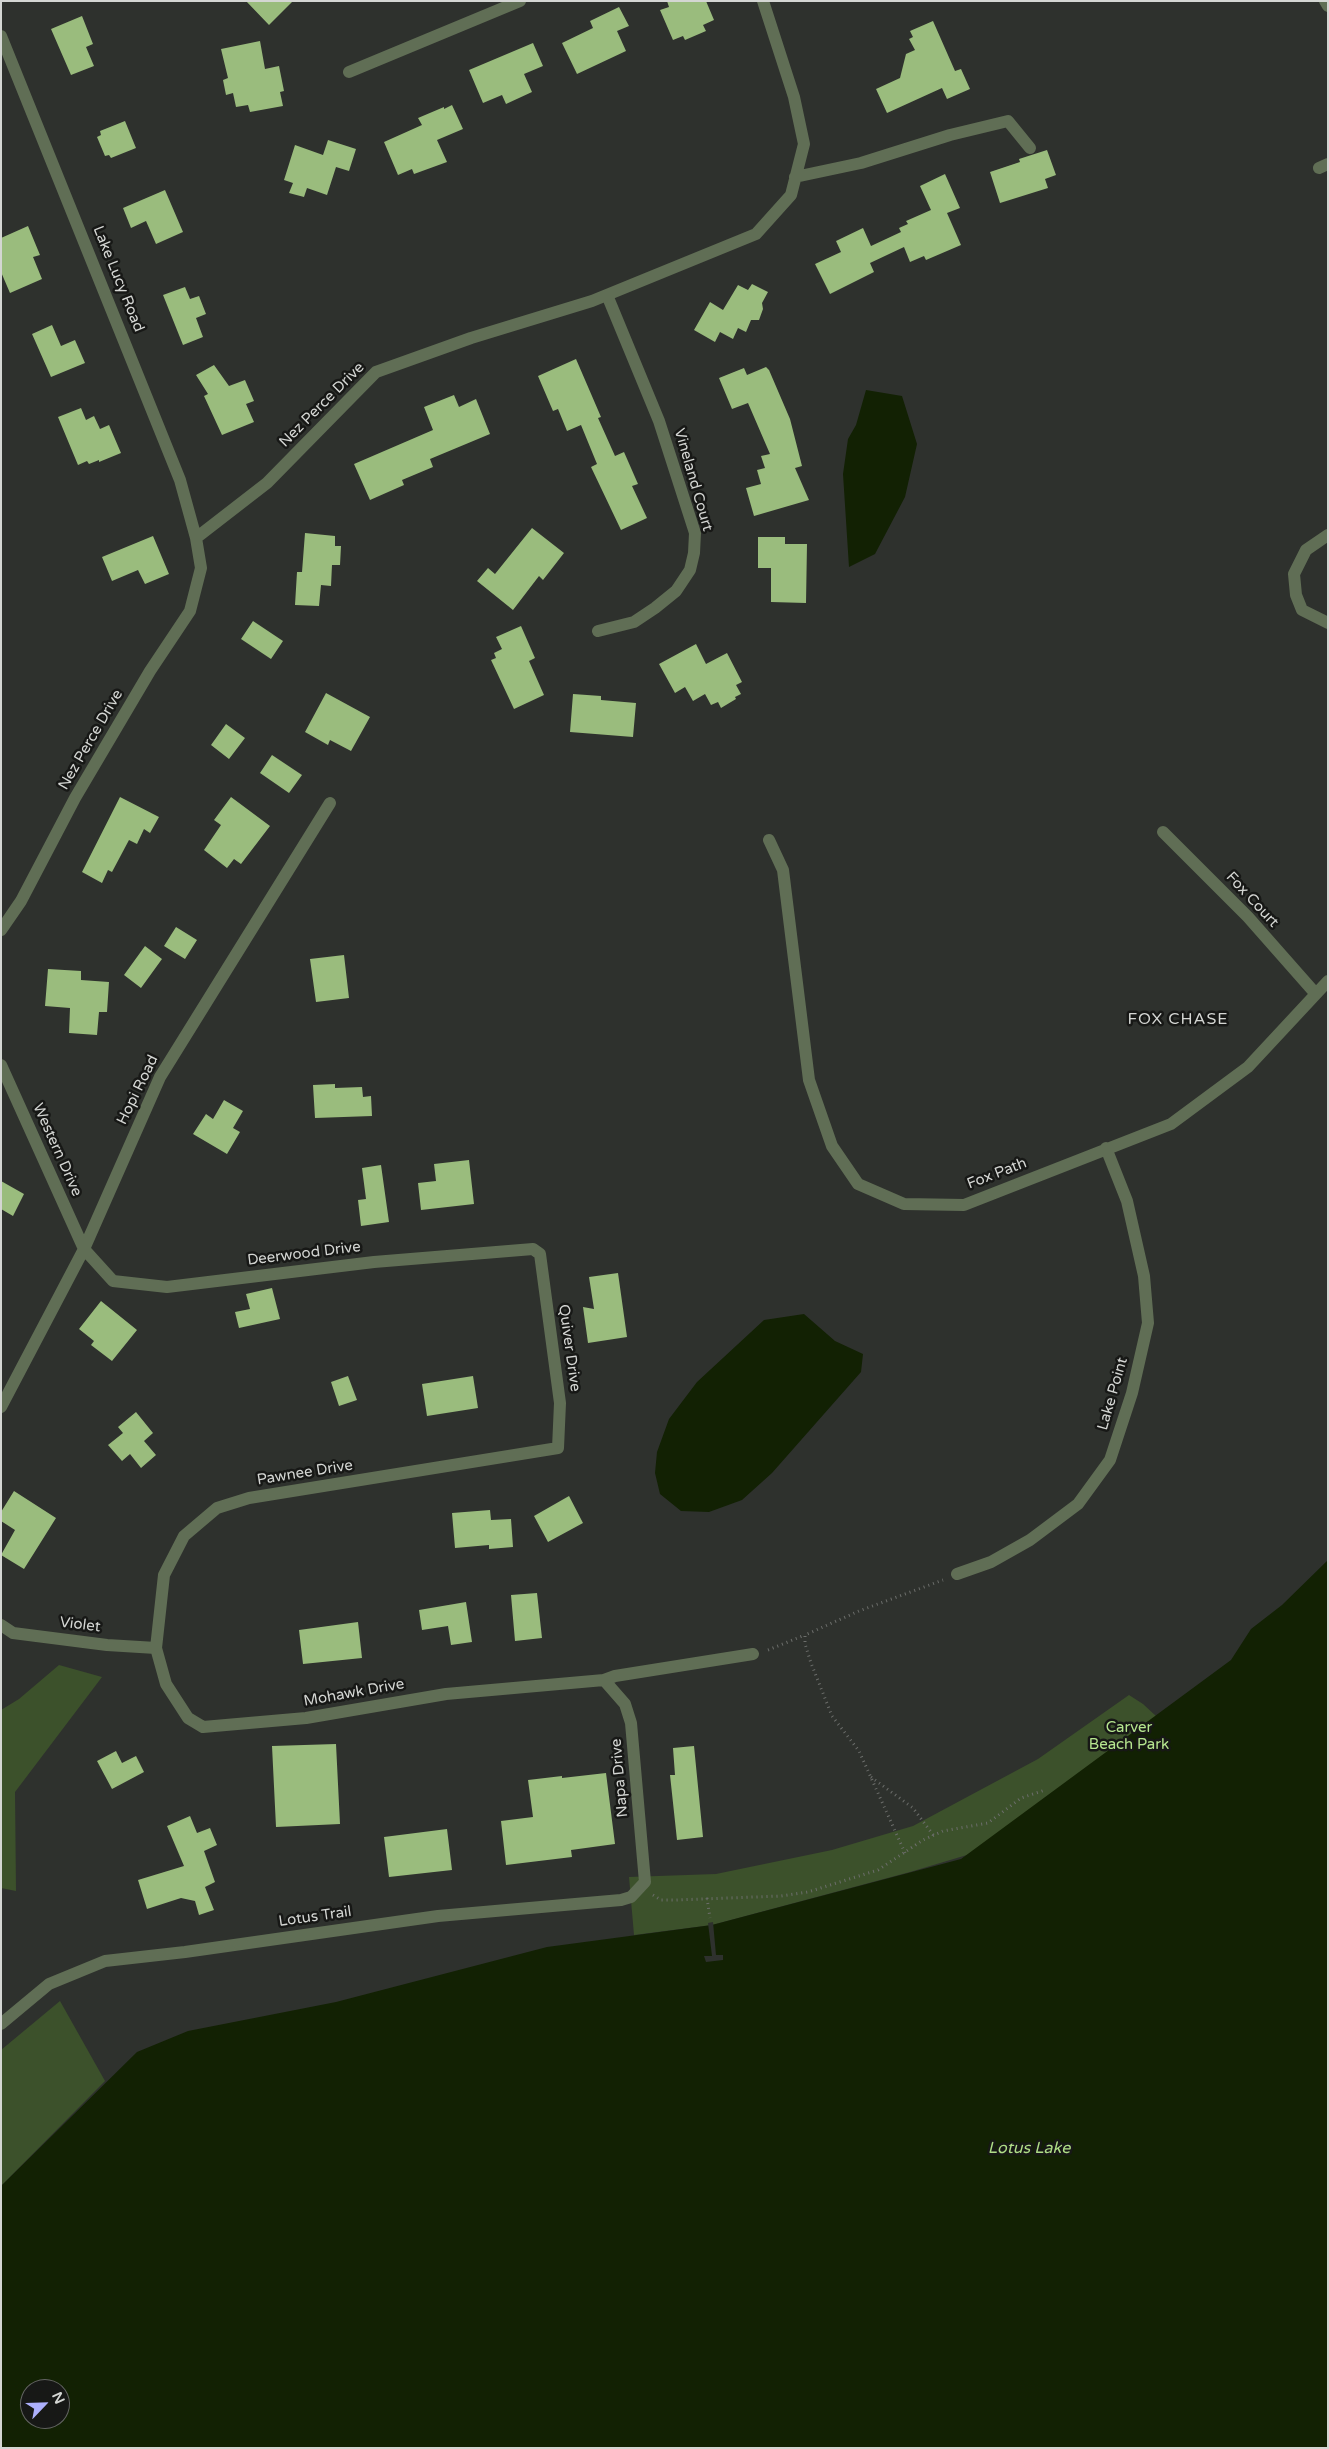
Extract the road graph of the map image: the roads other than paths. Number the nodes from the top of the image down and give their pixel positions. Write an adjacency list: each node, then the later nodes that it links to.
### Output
1 (520, 1): 6 (street)
2 (763, 1): 8 (street, Nez Perce Drive)
3 (1325, 1): 4 (street)
4 (1328, 6)
5 (1, 36): 11 (street, Lake Lucy Road)
6 (349, 72)
7 (1030, 148): 8 (street)
8 (795, 178): 9 (street, Nez Perce Drive)
9 (607, 295): 11 (street, Nez Perce Drive); 13 (street, Vineland Court)
10 (1328, 535): 12 (street)
11 (196, 538): 17 (street, Nez Perce Drive)
12 (1328, 623)
13 (598, 631)
14 (330, 802): 22 (street, Hopi Road)
15 (1163, 832): 19 (street, Fox Court)
16 (769, 840): 21 (street, Fox Path)
17 (1, 930)
18 (1328, 981): 19 (street, Fox Path)
19 (1315, 993): 21 (street, Fox Path)
20 (1, 1064): 22 (street, Western Drive)
21 (1106, 1148): 26 (street, Lake Point)
22 (84, 1249): 23 (street, Deerwood Drive); 24 (street, Hopi Road)
23 (540, 1254): 25 (street, Quiver Drive)
24 (1, 1407)
25 (558, 1448): 28 (street, Pawnee Drive)
26 (957, 1574)
27 (1, 1625): 28 (street, Violet)
28 (156, 1648): 30 (street, Mohawk Drive)
29 (753, 1654): 30 (street, Mohawk Drive)
30 (604, 1680): 31 (street, Napa Drive)
31 (642, 1885): 32 (street, Lotus Trail)
32 (1, 2024)

